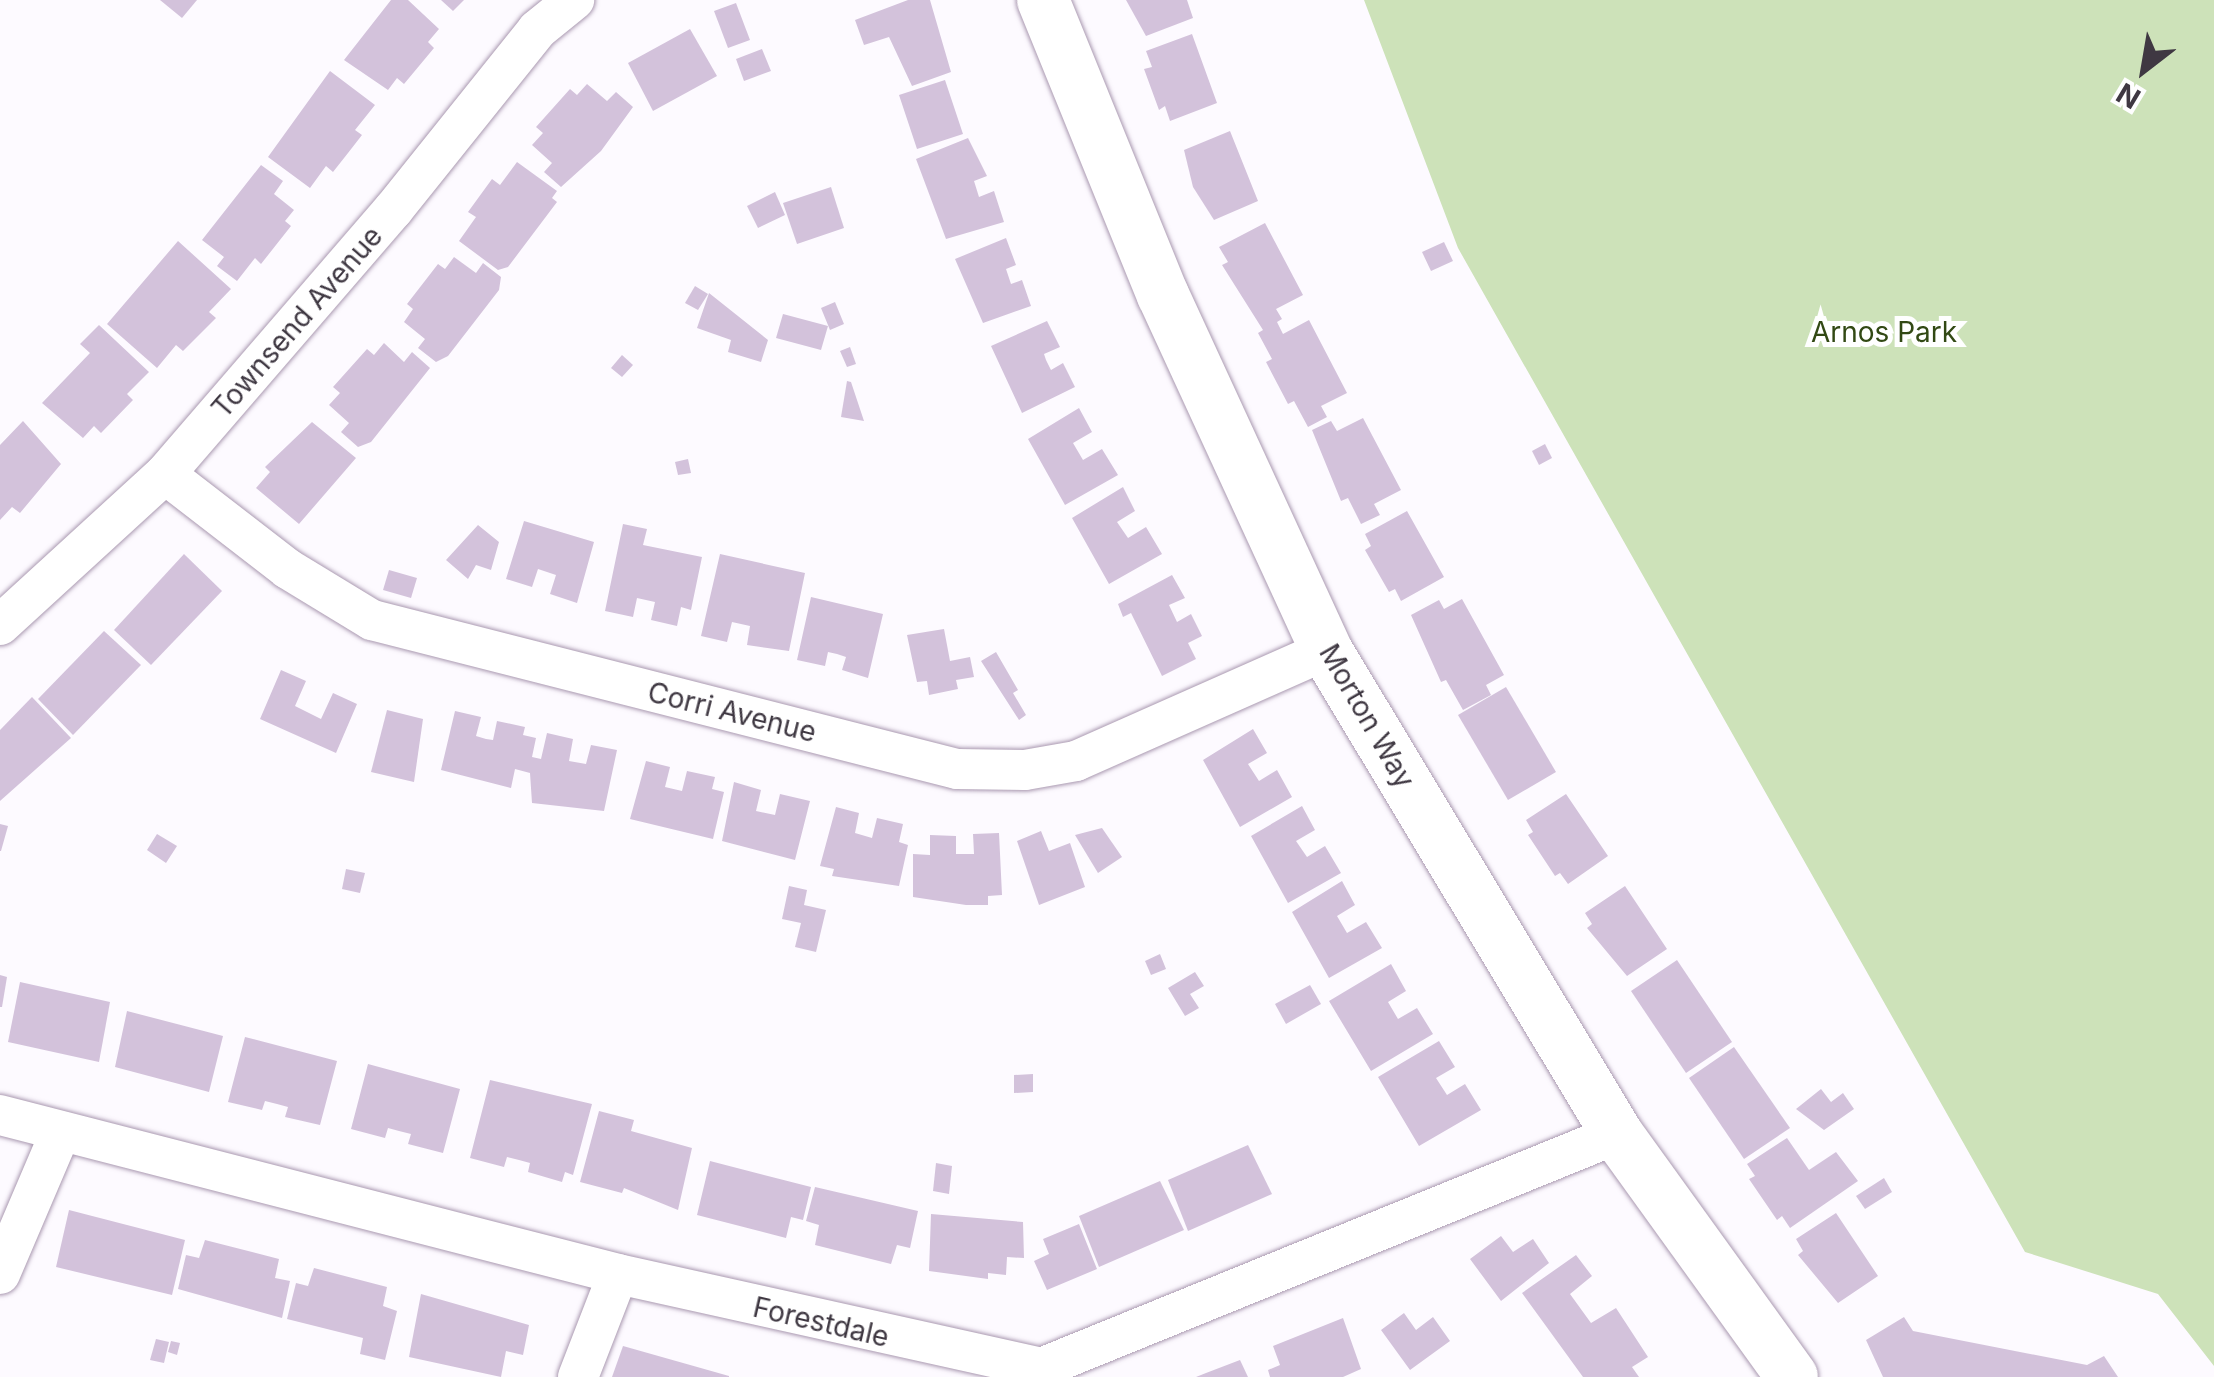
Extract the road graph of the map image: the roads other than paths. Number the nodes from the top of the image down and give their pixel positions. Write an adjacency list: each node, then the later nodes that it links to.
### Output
1 (574, 0): 3 (street, Townsend Avenue)
2 (1043, 0): 5 (street, Morton Way)
3 (165, 474): 4 (street, Townsend Avenue); 5 (street, Corri Avenue)
4 (0, 625)
5 (1326, 650): 8 (street, Morton Way)
6 (0, 1114): 7 (street, Forestdale)
7 (61, 1131): 9 (street); 10 (street, Forestdale)
8 (1617, 1134): 10 (street, Forestdale); 12 (street, Morton Way)
9 (0, 1274)
10 (618, 1274): 11 (street)
11 (578, 1377)
12 (1792, 1377)

